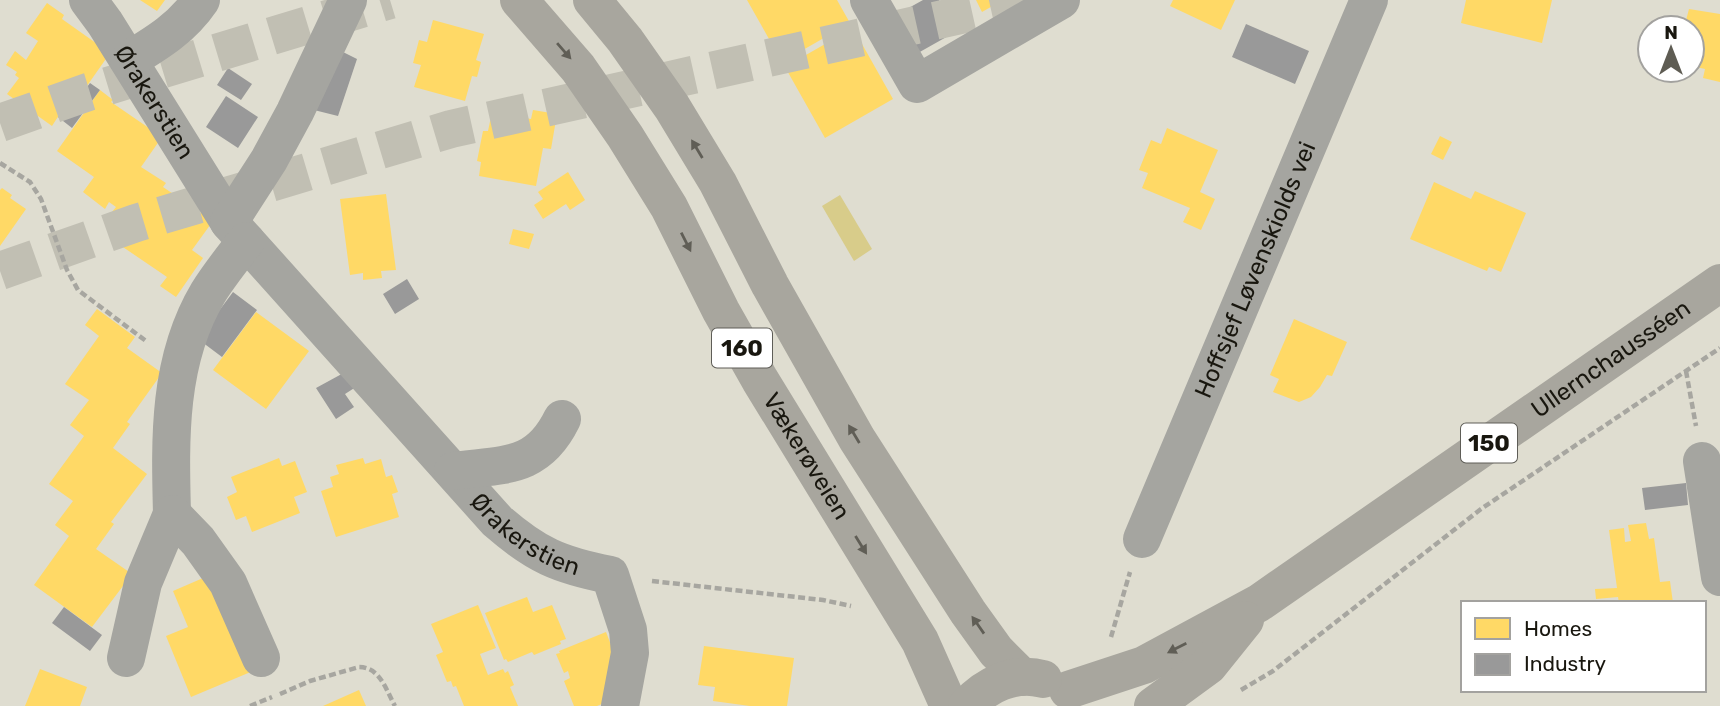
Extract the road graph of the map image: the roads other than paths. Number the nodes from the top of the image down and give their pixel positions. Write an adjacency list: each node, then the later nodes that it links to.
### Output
1 (88, 0): 9 (street, Ørakerstien)
2 (201, 0): 9 (street)
3 (348, 0): 10 (street)
4 (519, 0): 24 (main road, Vækerøveien / 160, one-way to 24)
5 (592, 0): 21 (main road, 160, one-way to 5)
6 (869, 0): 7 (street)
7 (1061, 0)
8 (1369, 0): 16 (street, Hoffsjef Løvenskiolds vei)
9 (129, 60): 10 (street, Ørakerstien)
10 (237, 231): 14 (street, Ørakerstien); 15 (street)
11 (1720, 283): 18 (main road, Ullernchausséen / 150)
12 (562, 419): 14 (street)
13 (1702, 461): 17 (street)
14 (453, 471): 23 (street, Ørakerstien)
15 (172, 513): 19 (street); 20 (street)
16 (1142, 539)
17 (1720, 577)
18 (1259, 603): 22 (main road, Ullernchausséen / 150, one-way to 22); 26 (main road, Ullernchausséen / 150)
19 (261, 657)
20 (126, 658)
21 (1022, 677): 22 (main road); 25 (main road)
22 (1077, 698)
23 (620, 706)
24 (949, 706)
25 (967, 706)
26 (1153, 706)

